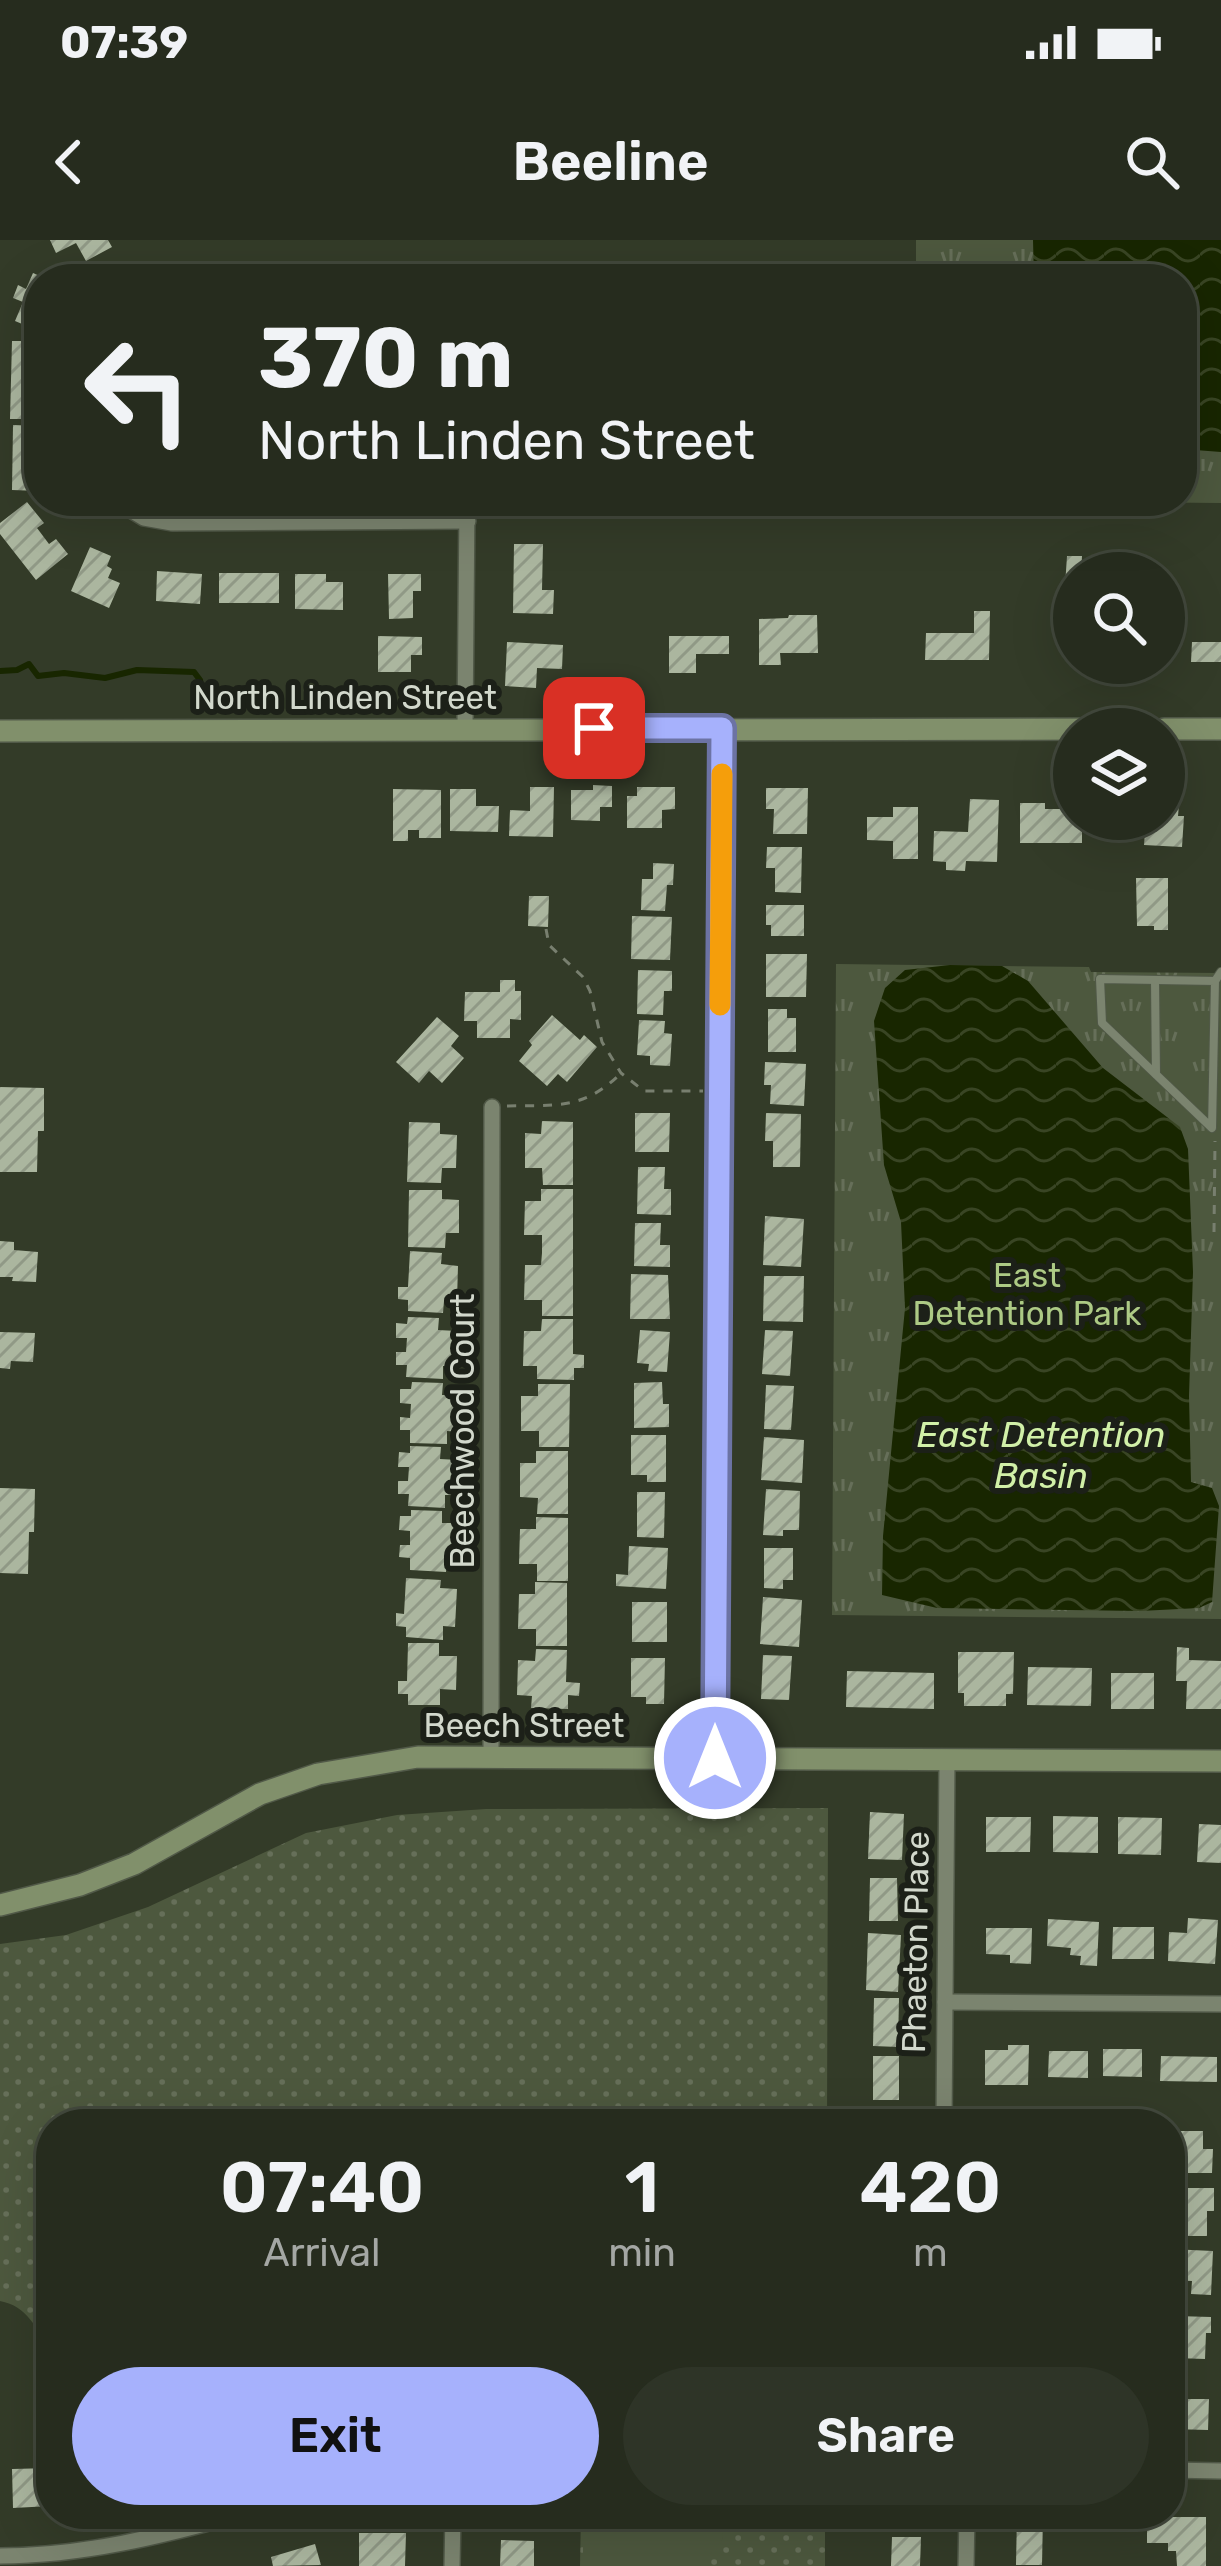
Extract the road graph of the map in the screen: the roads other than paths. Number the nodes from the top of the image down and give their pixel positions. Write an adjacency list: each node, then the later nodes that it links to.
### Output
1 (141, 516): 3 (street)
2 (468, 516): 3 (street)
3 (468, 521): 4 (street)
4 (465, 728): 5 (street, North Linden Street); 9 (street, North Linden Street)
5 (722, 728): 6 (street, North Linden Street); 15 (street)
6 (1053, 729)
7 (1185, 729): 8 (street)
8 (1221, 729)
9 (0, 730)
10 (1218, 976): 11 (lane); 12 (lane)
11 (1155, 980): 12 (lane); 12 (lane)
12 (1156, 1074)
13 (492, 1107): 14 (street, Beechwood Court)
14 (491, 1756): 15 (street, Beech Street); 18 (street, Beech Street)
15 (715, 1758): 16 (street, Beech Street)
16 (947, 1760): 17 (street, Beech Street); 19 (street, Phaeton Place)
17 (1221, 1761)
18 (0, 1905)
19 (945, 2002): 20 (street); 21 (street, Phaeton Place)
20 (1221, 2004)
21 (944, 2109)
22 (1185, 2470): 23 (street)
23 (1221, 2471)
24 (188, 2529): 27 (street)
25 (453, 2529): 28 (street)
26 (967, 2529): 29 (street)
27 (0, 2556)
28 (452, 2566)
29 (966, 2566)

